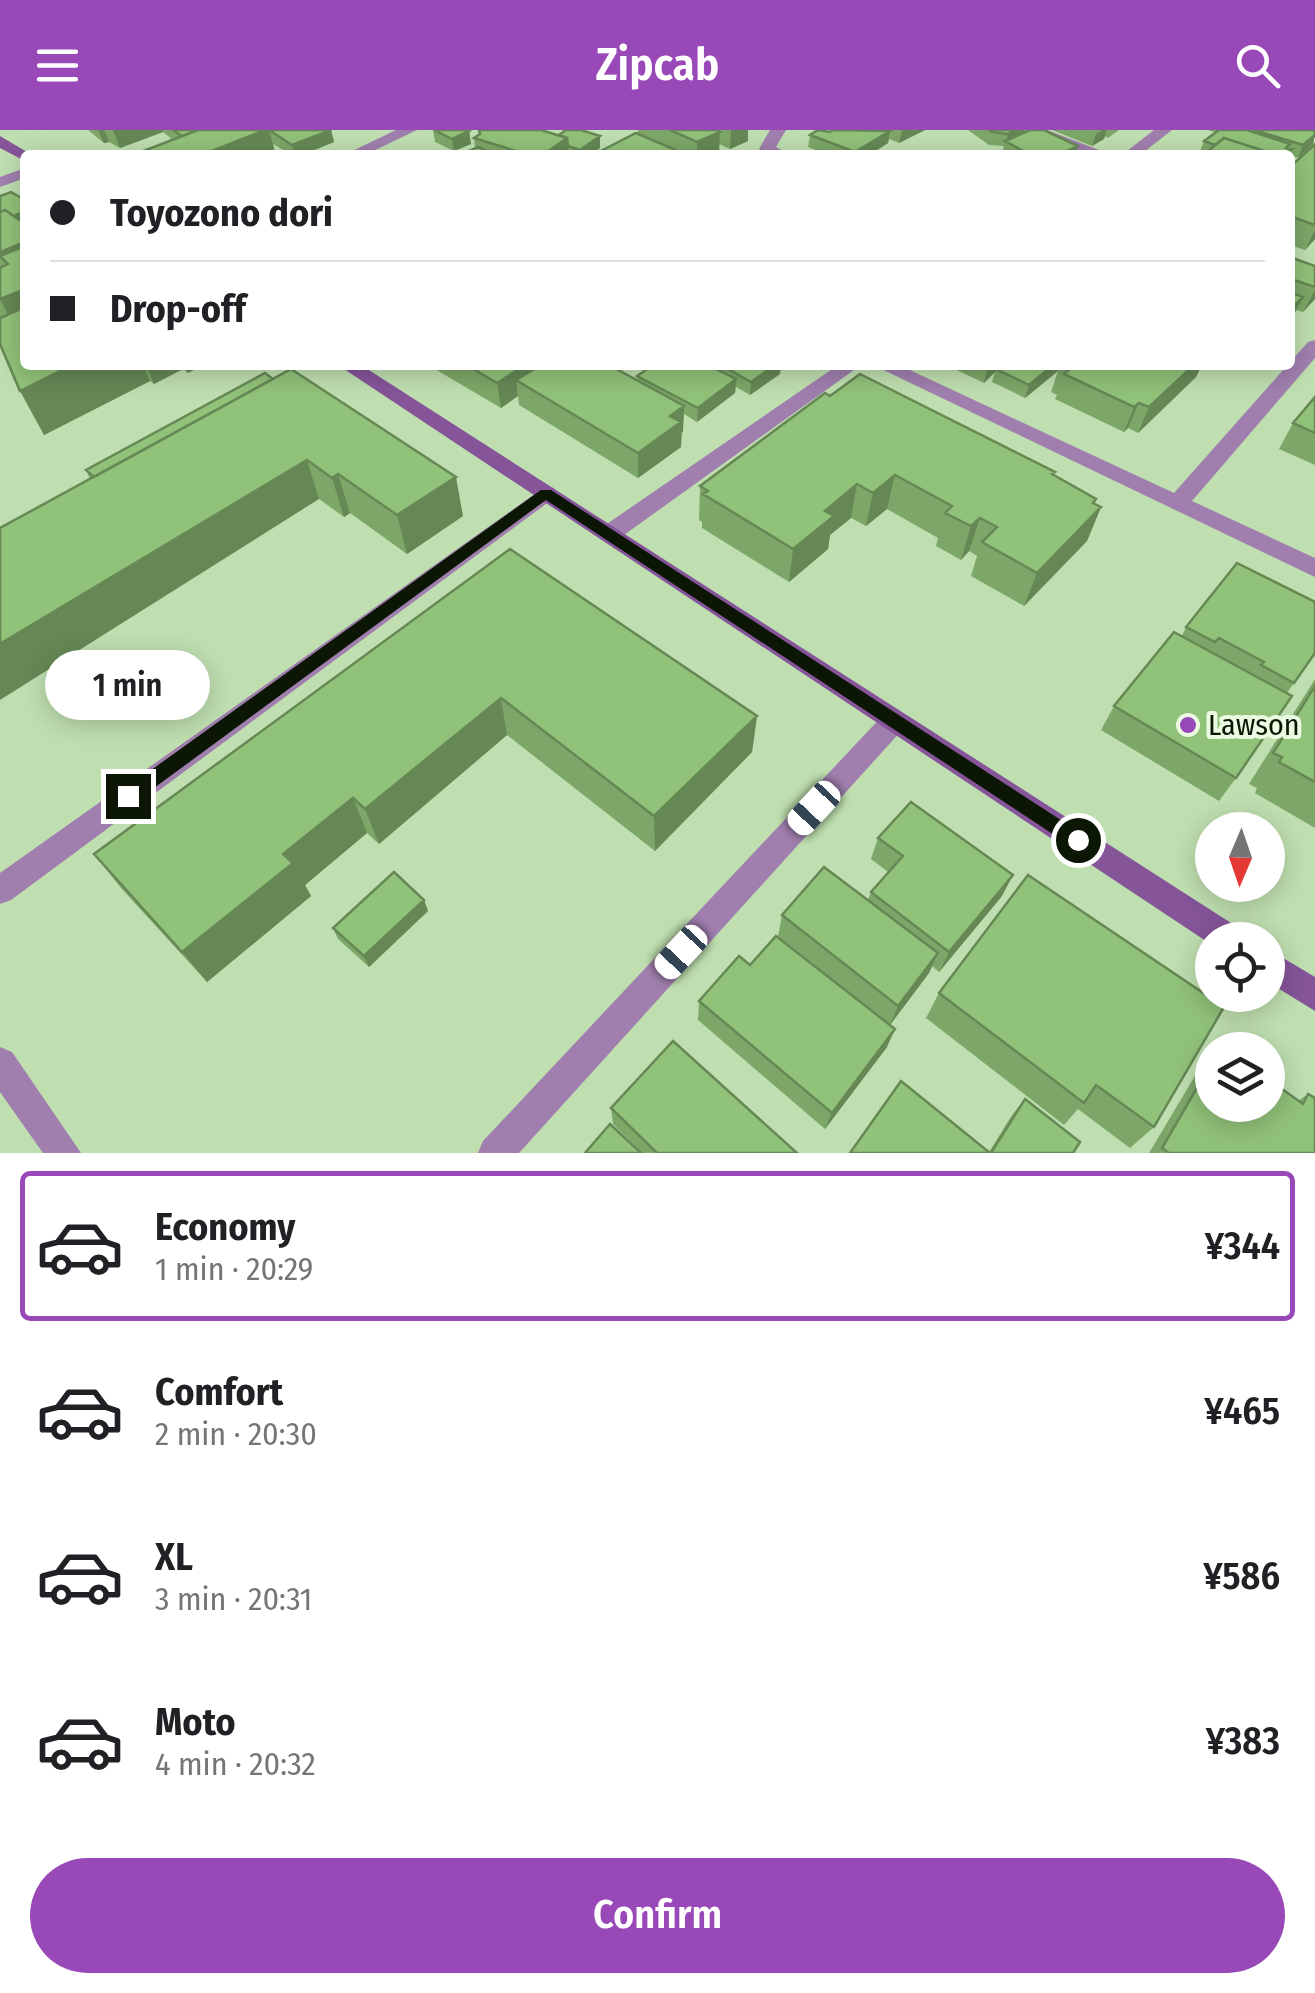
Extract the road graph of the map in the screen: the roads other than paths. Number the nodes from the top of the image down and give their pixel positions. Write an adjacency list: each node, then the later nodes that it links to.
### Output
1 (1032, 130): 5 (street)
2 (1164, 130): 6 (street)
3 (404, 131): 4 (street)
4 (363, 150)
5 (1090, 150)
6 (1137, 150)
7 (1315, 346): 8 (street)
8 (1295, 369)
9 (360, 370): 13 (street)
10 (844, 370): 15 (street)
11 (894, 370): 14 (street)
12 (1294, 370): 14 (street)
13 (546, 494): 15 (street); 18 (street)
14 (1178, 502): 16 (street)
15 (609, 534): 17 (street)
16 (1315, 568)
17 (894, 721): 19 (street); 24 (street)
18 (0, 890)
19 (1203, 922)
20 (1285, 975): 21 (street)
21 (1315, 995)
22 (0, 1064): 23 (street)
23 (64, 1153)
24 (496, 1153)

